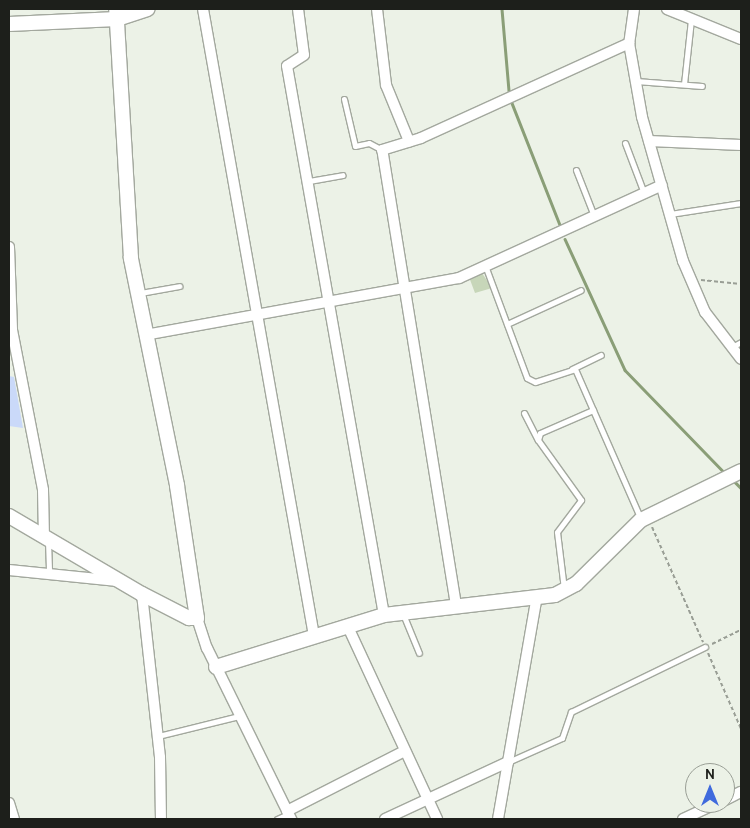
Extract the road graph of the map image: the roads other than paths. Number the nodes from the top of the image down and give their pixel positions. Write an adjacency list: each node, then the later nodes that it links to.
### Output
1 (147, 9): 7 (street)
2 (203, 9): 36 (street)
3 (298, 9): 23 (street)
4 (377, 9): 16 (street)
5 (634, 9): 11 (street)
6 (667, 9): 8 (street)
7 (116, 14): 9 (street); 34 (street)
8 (691, 20): 10 (street); 13 (lane)
9 (9, 24)
10 (741, 39)
11 (630, 43): 12 (street); 16 (street)
12 (636, 81): 13 (lane); 17 (street)
13 (684, 84): 14 (lane)
14 (702, 86)
15 (344, 99): 20 (lane)
16 (409, 141): 20 (street)
17 (649, 141): 19 (street); 24 (street)
18 (625, 143): 25 (lane)
19 (741, 145)
20 (382, 150): 32 (street)
21 (576, 170): 28 (lane)
22 (342, 175): 23 (lane)
23 (309, 180): 35 (street)
24 (662, 185): 25 (street); 27 (street)
25 (644, 194): 28 (street)
26 (741, 203): 27 (lane)
27 (670, 214): 40 (street)
28 (594, 217): 30 (street)
29 (9, 247): 50 (street)
30 (486, 268): 32 (street); 37 (lane)
31 (179, 286): 34 (lane)
32 (402, 290): 35 (street); 57 (street)
33 (581, 290): 37 (lane)
34 (138, 294): 38 (street)
35 (332, 302): 36 (street); 59 (street)
36 (258, 313): 38 (street); 62 (street)
37 (507, 324): 43 (lane)
38 (145, 335): 60 (street)
39 (741, 342): 40 (lane)
40 (732, 347): 42 (street)
41 (601, 355): 43 (lane)
42 (741, 359)
43 (571, 369): 44 (lane)
44 (593, 410): 46 (lane); 49 (lane)
45 (524, 413): 46 (lane)
46 (538, 440): 54 (lane)
47 (741, 471): 49 (street)
48 (9, 516): 50 (street)
49 (644, 518): 54 (street)
50 (46, 537): 52 (lane); 53 (street)
51 (9, 570): 52 (street)
52 (49, 576): 53 (street)
53 (120, 581): 55 (street)
54 (564, 590): 56 (street)
55 (142, 594): 60 (street); 67 (street)
56 (536, 601): 57 (street); 69 (street)
57 (456, 605): 58 (street)
58 (403, 613): 59 (street); 64 (lane)
59 (384, 616): 61 (street)
60 (197, 618): 65 (street)
61 (348, 627): 62 (street); 68 (street)
62 (314, 636): 65 (street)
63 (705, 647): 69 (lane)
64 (419, 653)
65 (216, 667): 66 (street)
66 (239, 716): 67 (lane); 73 (street)
67 (158, 736): 75 (street)
68 (405, 751): 70 (street); 73 (street)
69 (508, 762): 70 (street); 79 (street)
70 (428, 799): 77 (street); 78 (street)
71 (9, 803): 74 (street)
72 (696, 813): 80 (street)
73 (289, 815): 76 (lane)
74 (14, 819)
75 (161, 819)
76 (277, 819)
77 (385, 819)
78 (437, 819)
79 (498, 819)
80 (683, 819)

